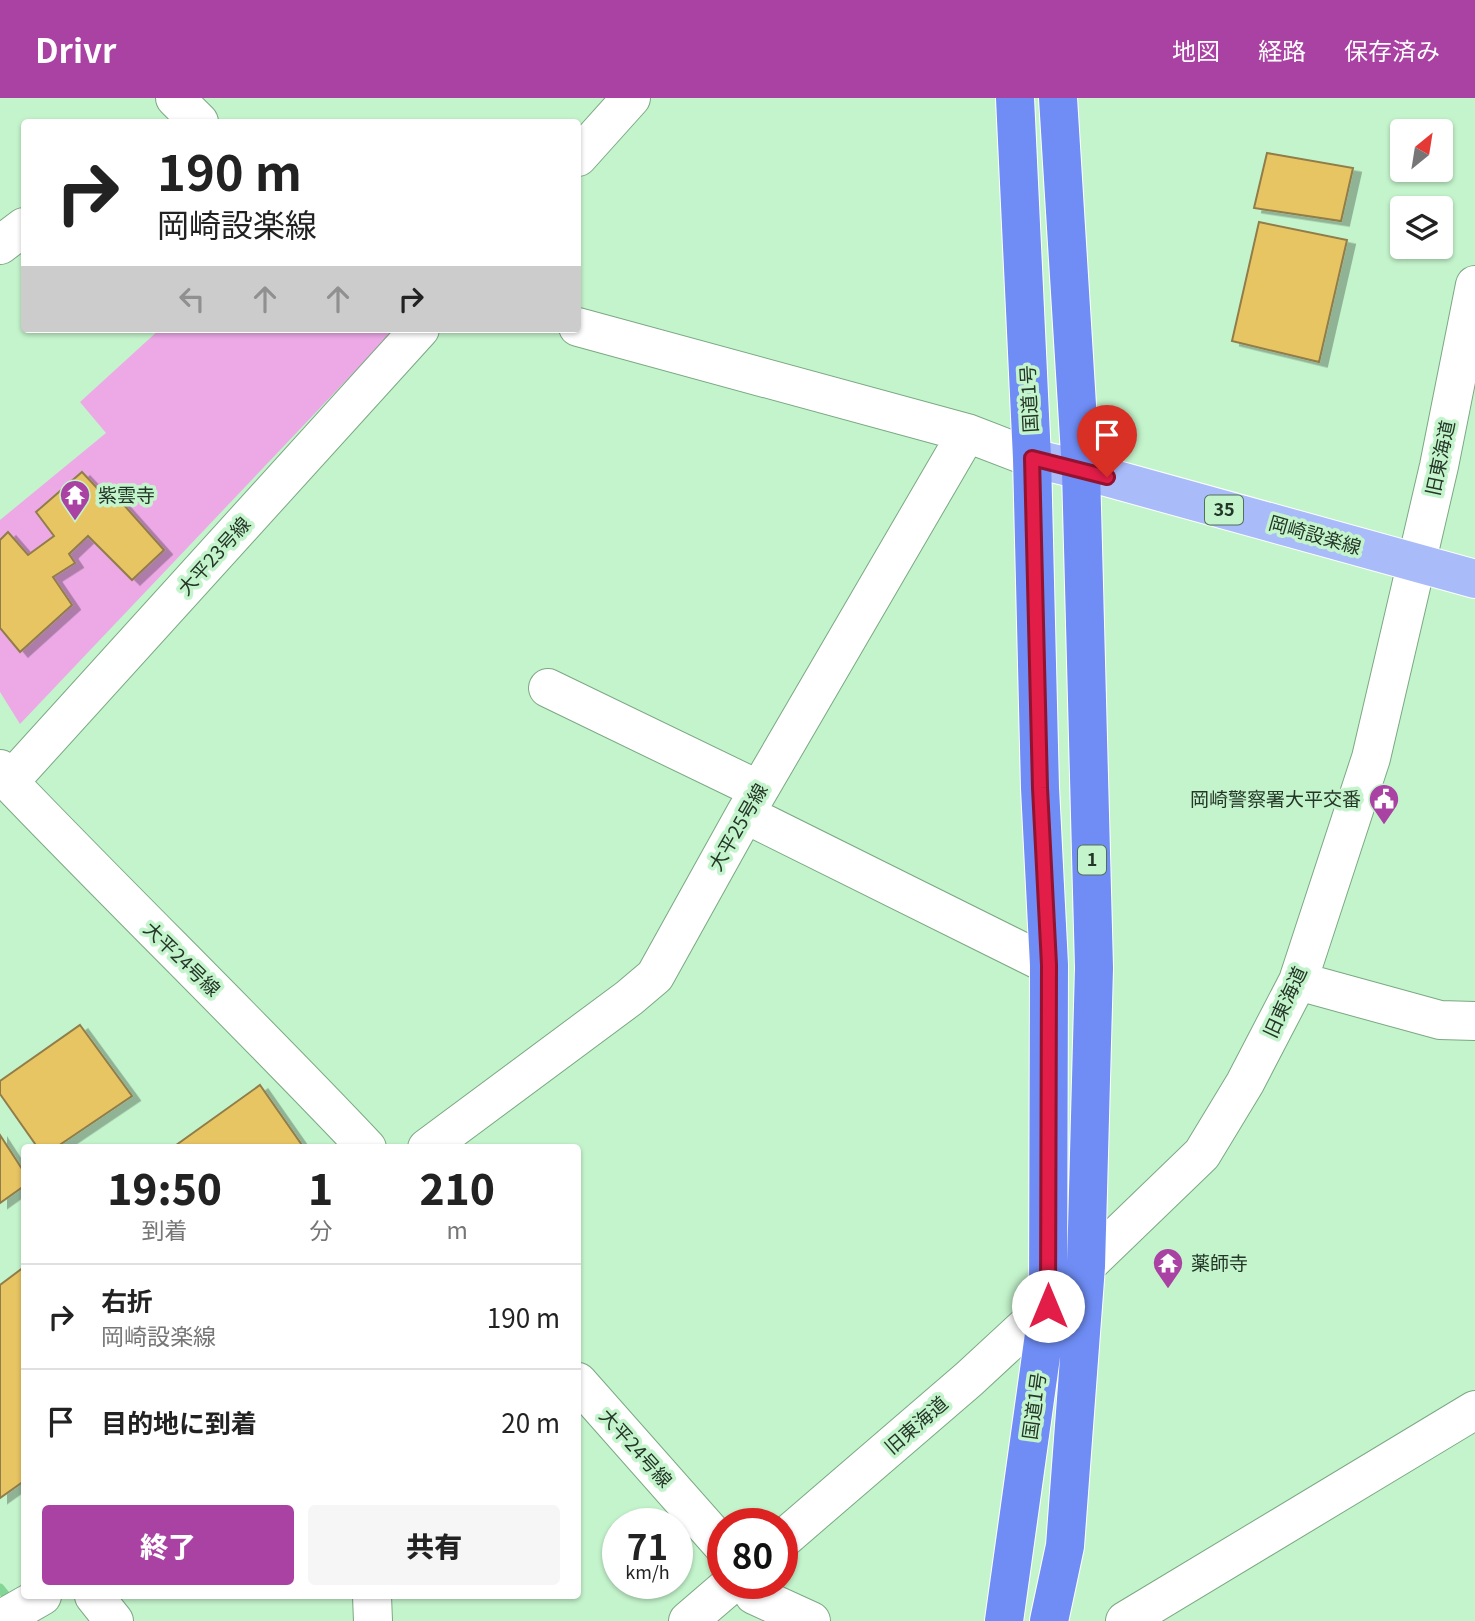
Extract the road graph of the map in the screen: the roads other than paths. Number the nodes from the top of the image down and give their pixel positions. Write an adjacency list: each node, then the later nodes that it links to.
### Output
1 (631, 98): 4 (street)
2 (1015, 98): 11 (highway, 国道1号)
3 (1058, 98): 12 (highway, 国道1号 / 1)
4 (581, 154)
5 (21, 229): 6 (street)
6 (0, 245)
7 (1474, 299): 13 (street, 旧東海道)
8 (581, 328): 10 (street)
9 (416, 333): 16 (street, 大平23号線)
10 (967, 433): 11 (street); 17 (street, 大平25号線)
11 (1032, 458): 12 (main road, 岡崎設楽線 / 35); 18 (highway, 国道1号)
12 (1081, 470): 13 (main road, 岡崎設楽線 / 35); 23 (highway, 国道1号 / 1)
13 (1415, 563): 14 (main road, 岡崎設楽線 / 35); 19 (street, 旧東海道)
14 (1475, 579)
15 (548, 688): 17 (street)
16 (4, 776): 21 (street, 大平24号線)
17 (752, 802): 18 (street); 22 (street, 大平25号線)
18 (1049, 965): 24 (highway, 国道1号)
19 (1297, 981): 20 (street); 23 (street, 旧東海道)
20 (1475, 1021)
21 (363, 1144)
22 (432, 1144)
23 (1086, 1266): 24 (street, 旧東海道); 40 (highway, 国道1号 / 1)
24 (1048, 1306): 27 (street, 旧東海道); 39 (highway, 国道1号)
25 (581, 1385): 28 (street, 大平24号線)
26 (1469, 1426): 41 (street)
27 (798, 1526)
28 (707, 1528)
29 (36, 1599): 34 (street)
30 (96, 1599): 35 (street)
31 (372, 1599): 36 (street)
32 (714, 1599): 37 (street)
33 (763, 1599): 38 (street)
34 (0, 1620)
35 (114, 1621)
36 (373, 1621)
37 (688, 1621)
38 (811, 1621)
39 (1004, 1621)
40 (1049, 1621)
41 (1125, 1621)

